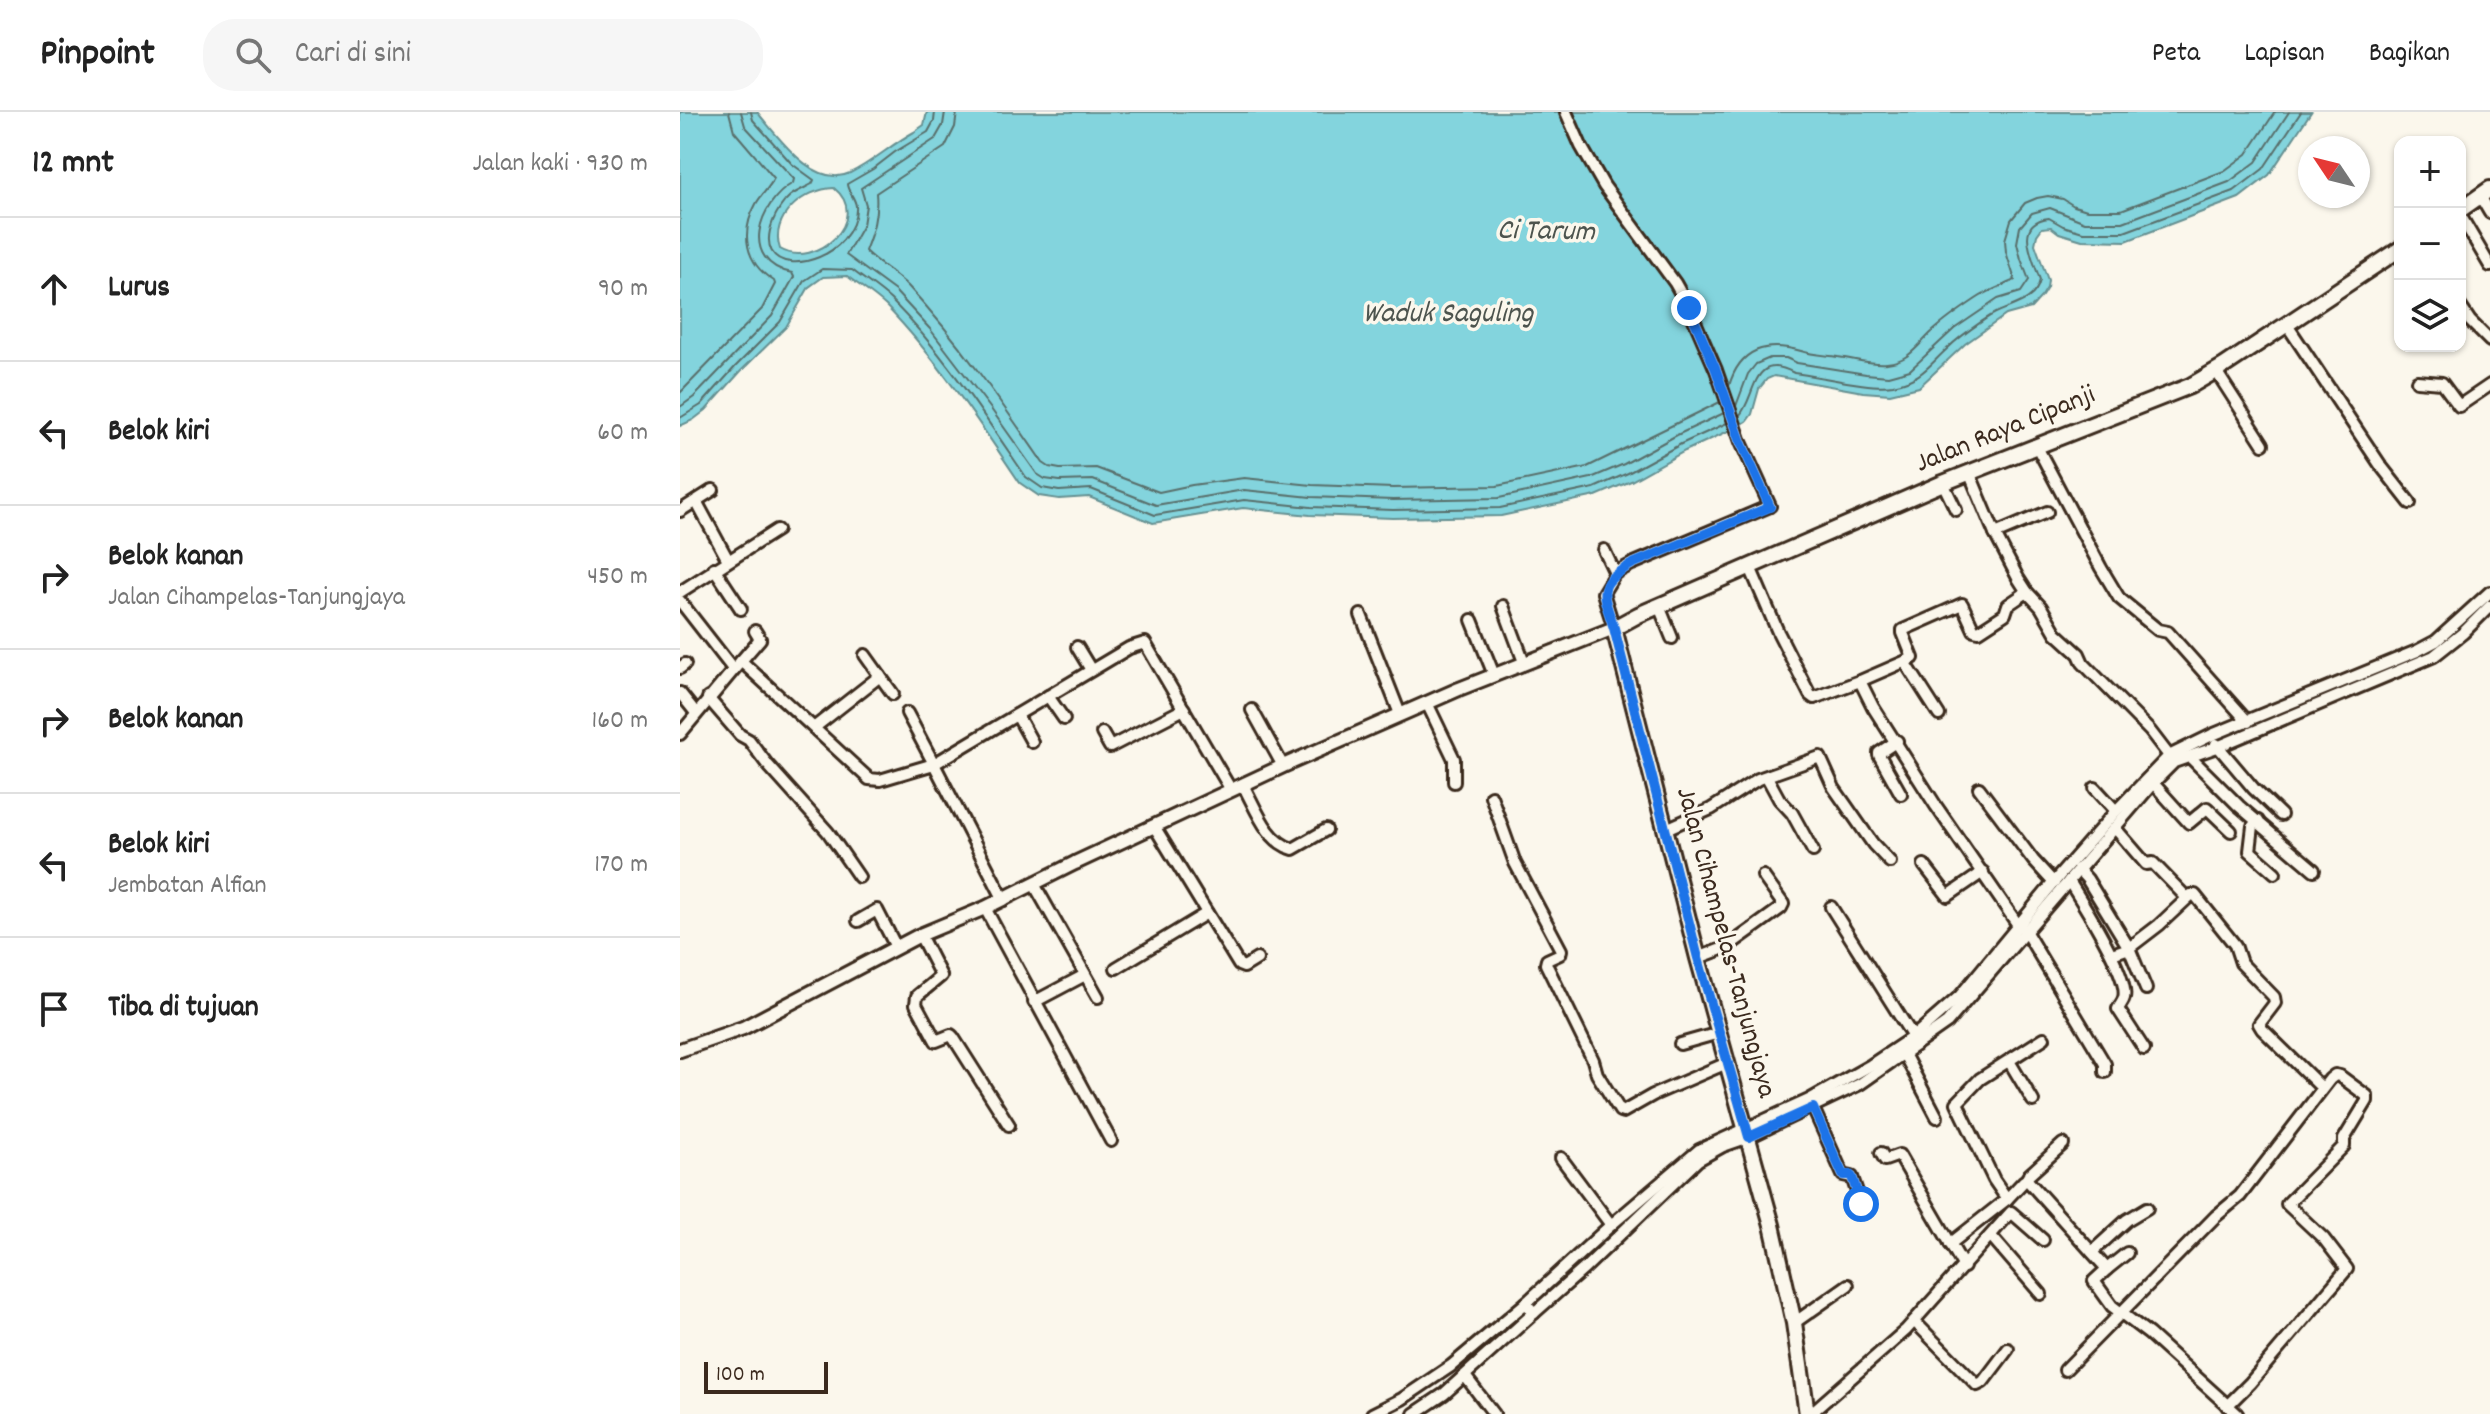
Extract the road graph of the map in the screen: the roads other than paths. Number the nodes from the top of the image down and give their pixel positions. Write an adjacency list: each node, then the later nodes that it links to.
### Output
1 (1566, 112): 30 (street)
2 (2485, 192): 3 (main road); 4 (street)
3 (2465, 208)
4 (2490, 213)
5 (2466, 223): 7 (street)
6 (2394, 253): 9 (main road, Jalan Raya Cipanji)
7 (2490, 266)
8 (2466, 315): 10 (street)
9 (2287, 325): 11 (main road, Jalan Raya Cipanji); 20 (street)
10 (2490, 341)
11 (2216, 371): 14 (street); 15 (main road, Jalan Raya Cipanji)
12 (2417, 381): 13 (street)
13 (2488, 390)
14 (2263, 444)
15 (2036, 445): 16 (main road, Jalan Raya Cipanji); 67 (street)
16 (1969, 472): 17 (main road, Jalan Raya Cipanji); 25 (street)
17 (1943, 483): 21 (street); 28 (main road, Jalan Raya Cipanji)
18 (713, 490): 19 (street)
19 (696, 501): 22 (street); 27 (street)
20 (2410, 503)
21 (1956, 510)
22 (680, 511)
23 (2047, 512): 25 (street)
24 (777, 530): 27 (street)
25 (1995, 534): 32 (street)
26 (1604, 550): 30 (street)
27 (728, 560): 29 (street)
28 (1750, 567): 36 (main road, Jalan Raya Cipanji); 53 (street)
29 (714, 568): 31 (street); 38 (street)
30 (1615, 573): 41 (street)
31 (680, 592)
32 (2027, 592): 48 (street); 76 (street)
33 (2490, 592): 67 (street)
34 (680, 601): 49 (street)
35 (1503, 606): 47 (street)
36 (1659, 606): 41 (main road, Jalan Raya Cipanji); 43 (street)
37 (2490, 606): 74 (street)
38 (741, 609)
39 (1361, 615): 63 (street)
40 (1472, 620): 51 (street)
41 (1614, 628): 47 (street); 94 (main road, Jalan Cihampelas-Tanjungjaya)
42 (755, 631): 46 (street)
43 (1672, 638)
44 (1077, 647): 50 (street)
45 (865, 655): 52 (street)
46 (741, 661): 49 (street); 68 (street)
47 (1524, 662): 51 (street)
48 (1905, 662): 53 (street); 65 (street)
49 (733, 669): 57 (street)
50 (1091, 670): 56 (street); 59 (street)
51 (1494, 675): 58 (street)
52 (880, 676): 55 (street); 68 (street)
53 (1860, 681): 72 (street)
54 (680, 693): 61 (street)
55 (893, 694)
56 (1048, 696): 64 (street); 66 (street)
57 (708, 698): 61 (street); 105 (street)
58 (1427, 703): 63 (street); 80 (street)
59 (1184, 709): 69 (street); 82 (street)
60 (1252, 710): 78 (street)
61 (696, 713): 70 (street)
62 (907, 713): 77 (street)
63 (1400, 714): 78 (street)
64 (1017, 715): 73 (street); 77 (street)
65 (1939, 715)
66 (1064, 719)
67 (2248, 722): 71 (street)
68 (815, 727): 77 (street)
69 (1102, 733)
70 (680, 734)
71 (2212, 735): 74 (street); 76 (street)
72 (1897, 741): 86 (street); 102 (street)
73 (1032, 742)
74 (2217, 747): 75 (street); 85 (street)
75 (2190, 757): 76 (street); 88 (street)
76 (2172, 759): 81 (street); 89 (street)
77 (934, 764): 110 (street)
78 (1283, 766): 82 (street)
79 (1767, 777): 94 (street); 97 (street); 98 (street)
80 (1454, 782)
81 (2153, 783): 93 (street); 96 (street)
82 (1237, 787): 92 (street); 95 (street)
83 (1979, 788): 107 (street)
84 (2095, 788): 89 (street)
85 (2254, 789): 88 (street); 90 (street)
86 (1901, 794)
87 (1491, 796): 136 (street)
88 (2239, 806): 91 (street)
89 (2116, 811): 107 (street)
90 (2281, 815)
91 (2258, 821): 101 (street); 103 (street)
92 (1154, 826): 108 (street); 113 (street)
93 (2115, 828): 100 (street); 109 (street)
94 (1666, 829): 120 (main road, Jalan Cihampelas-Tanjungjaya)
95 (1326, 830)
96 (2231, 831)
97 (1813, 851)
98 (1890, 862)
99 (1924, 865): 102 (street)
100 (2078, 869): 106 (street); 118 (street)
101 (2314, 870)
102 (1983, 872): 115 (street)
103 (2275, 873)
104 (1763, 876): 120 (street)
105 (859, 877)
106 (2069, 881): 115 (street); 119 (street)
107 (2054, 883): 115 (street)
108 (1034, 884): 110 (street); 123 (street)
109 (2187, 898): 118 (street); 139 (street)
110 (1004, 900): 112 (street)
111 (1831, 907): 129 (street)
112 (985, 908): 116 (street); 126 (street)
113 (1207, 913): 121 (street); 122 (street)
114 (858, 921): 117 (street)
115 (2022, 927): 127 (street); 137 (street)
116 (920, 935): 117 (street); 143 (street)
117 (896, 947): 133 (street)
118 (2129, 948): 119 (street); 124 (street)
119 (2112, 954): 132 (street)
120 (1698, 958): 128 (main road, Jalan Cihampelas-Tanjungjaya)
121 (1257, 959)
122 (1116, 968)
123 (1085, 975): 125 (street); 126 (street)
124 (2146, 989)
125 (1098, 997)
126 (1034, 1002): 145 (street)
127 (1944, 1019): 129 (street); 134 (street)
128 (1719, 1033): 131 (street); 136 (main road, Jalan Cihampelas-Tanjungjaya)
129 (1913, 1037): 138 (street)
130 (2044, 1038): 135 (street)
131 (1680, 1044)
132 (2144, 1049)
133 (680, 1050)
134 (1904, 1054): 138 (street); 142 (street)
135 (2009, 1061): 140 (street); 150 (street)
136 (1727, 1063): 144 (main road, Jalan Cihampelas-Tanjungjaya)
137 (2105, 1072)
138 (1858, 1079): 141 (street); 144 (street)
139 (2322, 1088): 165 (street); 171 (street)
140 (2033, 1101)
141 (1813, 1108): 144 (street); 151 (street)
142 (1937, 1117)
143 (1009, 1125)
144 (1747, 1132): 153 (street); 159 (street); 167 (main road, Jalan Cihampelas-Tanjungjaya)
145 (1111, 1141)
146 (2063, 1144): 149 (street)
147 (1881, 1153): 156 (street)
148 (1561, 1158): 153 (street)
149 (2026, 1180): 150 (street); 157 (street)
150 (2007, 1199): 156 (street)
151 (1861, 1204)
152 (2147, 1208): 157 (street)
153 (1611, 1225): 159 (street)
154 (1991, 1236): 155 (street); 160 (street); 163 (street)
155 (2043, 1240)
156 (1950, 1244): 160 (street)
157 (2092, 1252): 161 (street)
158 (2127, 1253): 161 (street)
159 (1590, 1254): 164 (street)
160 (1964, 1267): 166 (street)
161 (2107, 1269): 165 (street)
162 (1848, 1285): 167 (street)
163 (2041, 1294)
164 (1530, 1308): 170 (street); 172 (street)
165 (2122, 1313): 169 (street); 171 (street)
166 (1914, 1321): 168 (street); 175 (street)
167 (1794, 1323): 175 (main road, Jalan Cihampelas-Tanjungjaya)
168 (2008, 1349)
169 (2065, 1370)
170 (1465, 1376): 173 (street); 174 (street)
171 (2227, 1406): 176 (street)
172 (1372, 1414)
173 (1414, 1414)
174 (1494, 1414)
175 (1808, 1414)
176 (2237, 1414)

